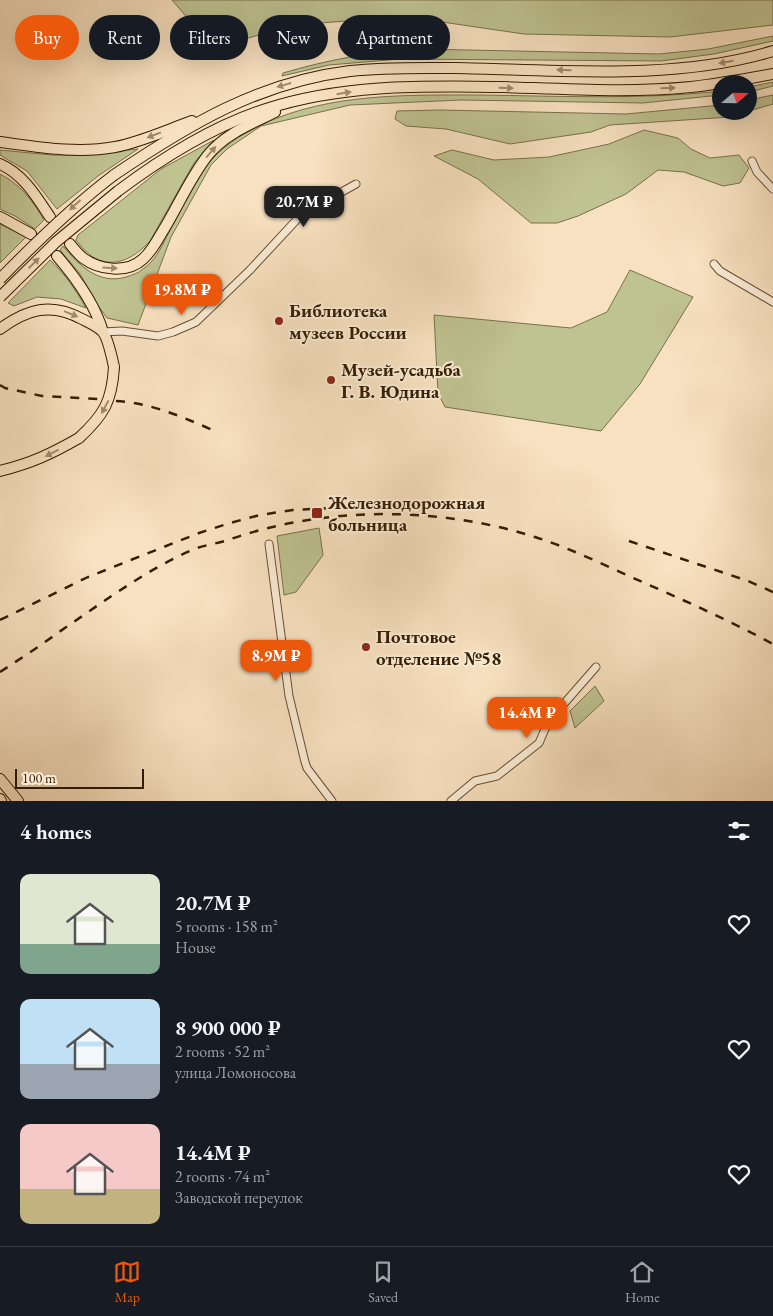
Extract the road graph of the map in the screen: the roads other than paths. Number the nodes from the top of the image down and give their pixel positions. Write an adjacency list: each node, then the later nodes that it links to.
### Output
1 (773, 52): 4 (main road, one-way to 4)
2 (773, 74): 3 (main road, one-way to 2)
3 (296, 102): 13 (main road, one-way to 3); 17 (main road, one-way to 3, bridge)
4 (216, 113): 5 (main road, one-way to 5); 16 (main road, one-way to 16, bridge)
5 (0, 142)
6 (752, 161): 9 (street)
7 (0, 164): 11 (main road)
8 (356, 184): 20 (street)
9 (773, 189)
10 (0, 217): 12 (main road)
11 (50, 217)
12 (31, 234)
13 (70, 244)
14 (57, 256): 20 (main road)
15 (714, 264): 18 (street)
16 (0, 278)
17 (0, 297)
18 (773, 302)
19 (0, 329): 20 (main road, one-way to 20)
20 (103, 332): 21 (main road, one-way to 21, bridge)
21 (0, 470)
22 (269, 544): 26 (street)
23 (596, 667): 27 (street)
24 (0, 778): 25 (main road)
25 (18, 801)
26 (332, 801)
27 (450, 801)

